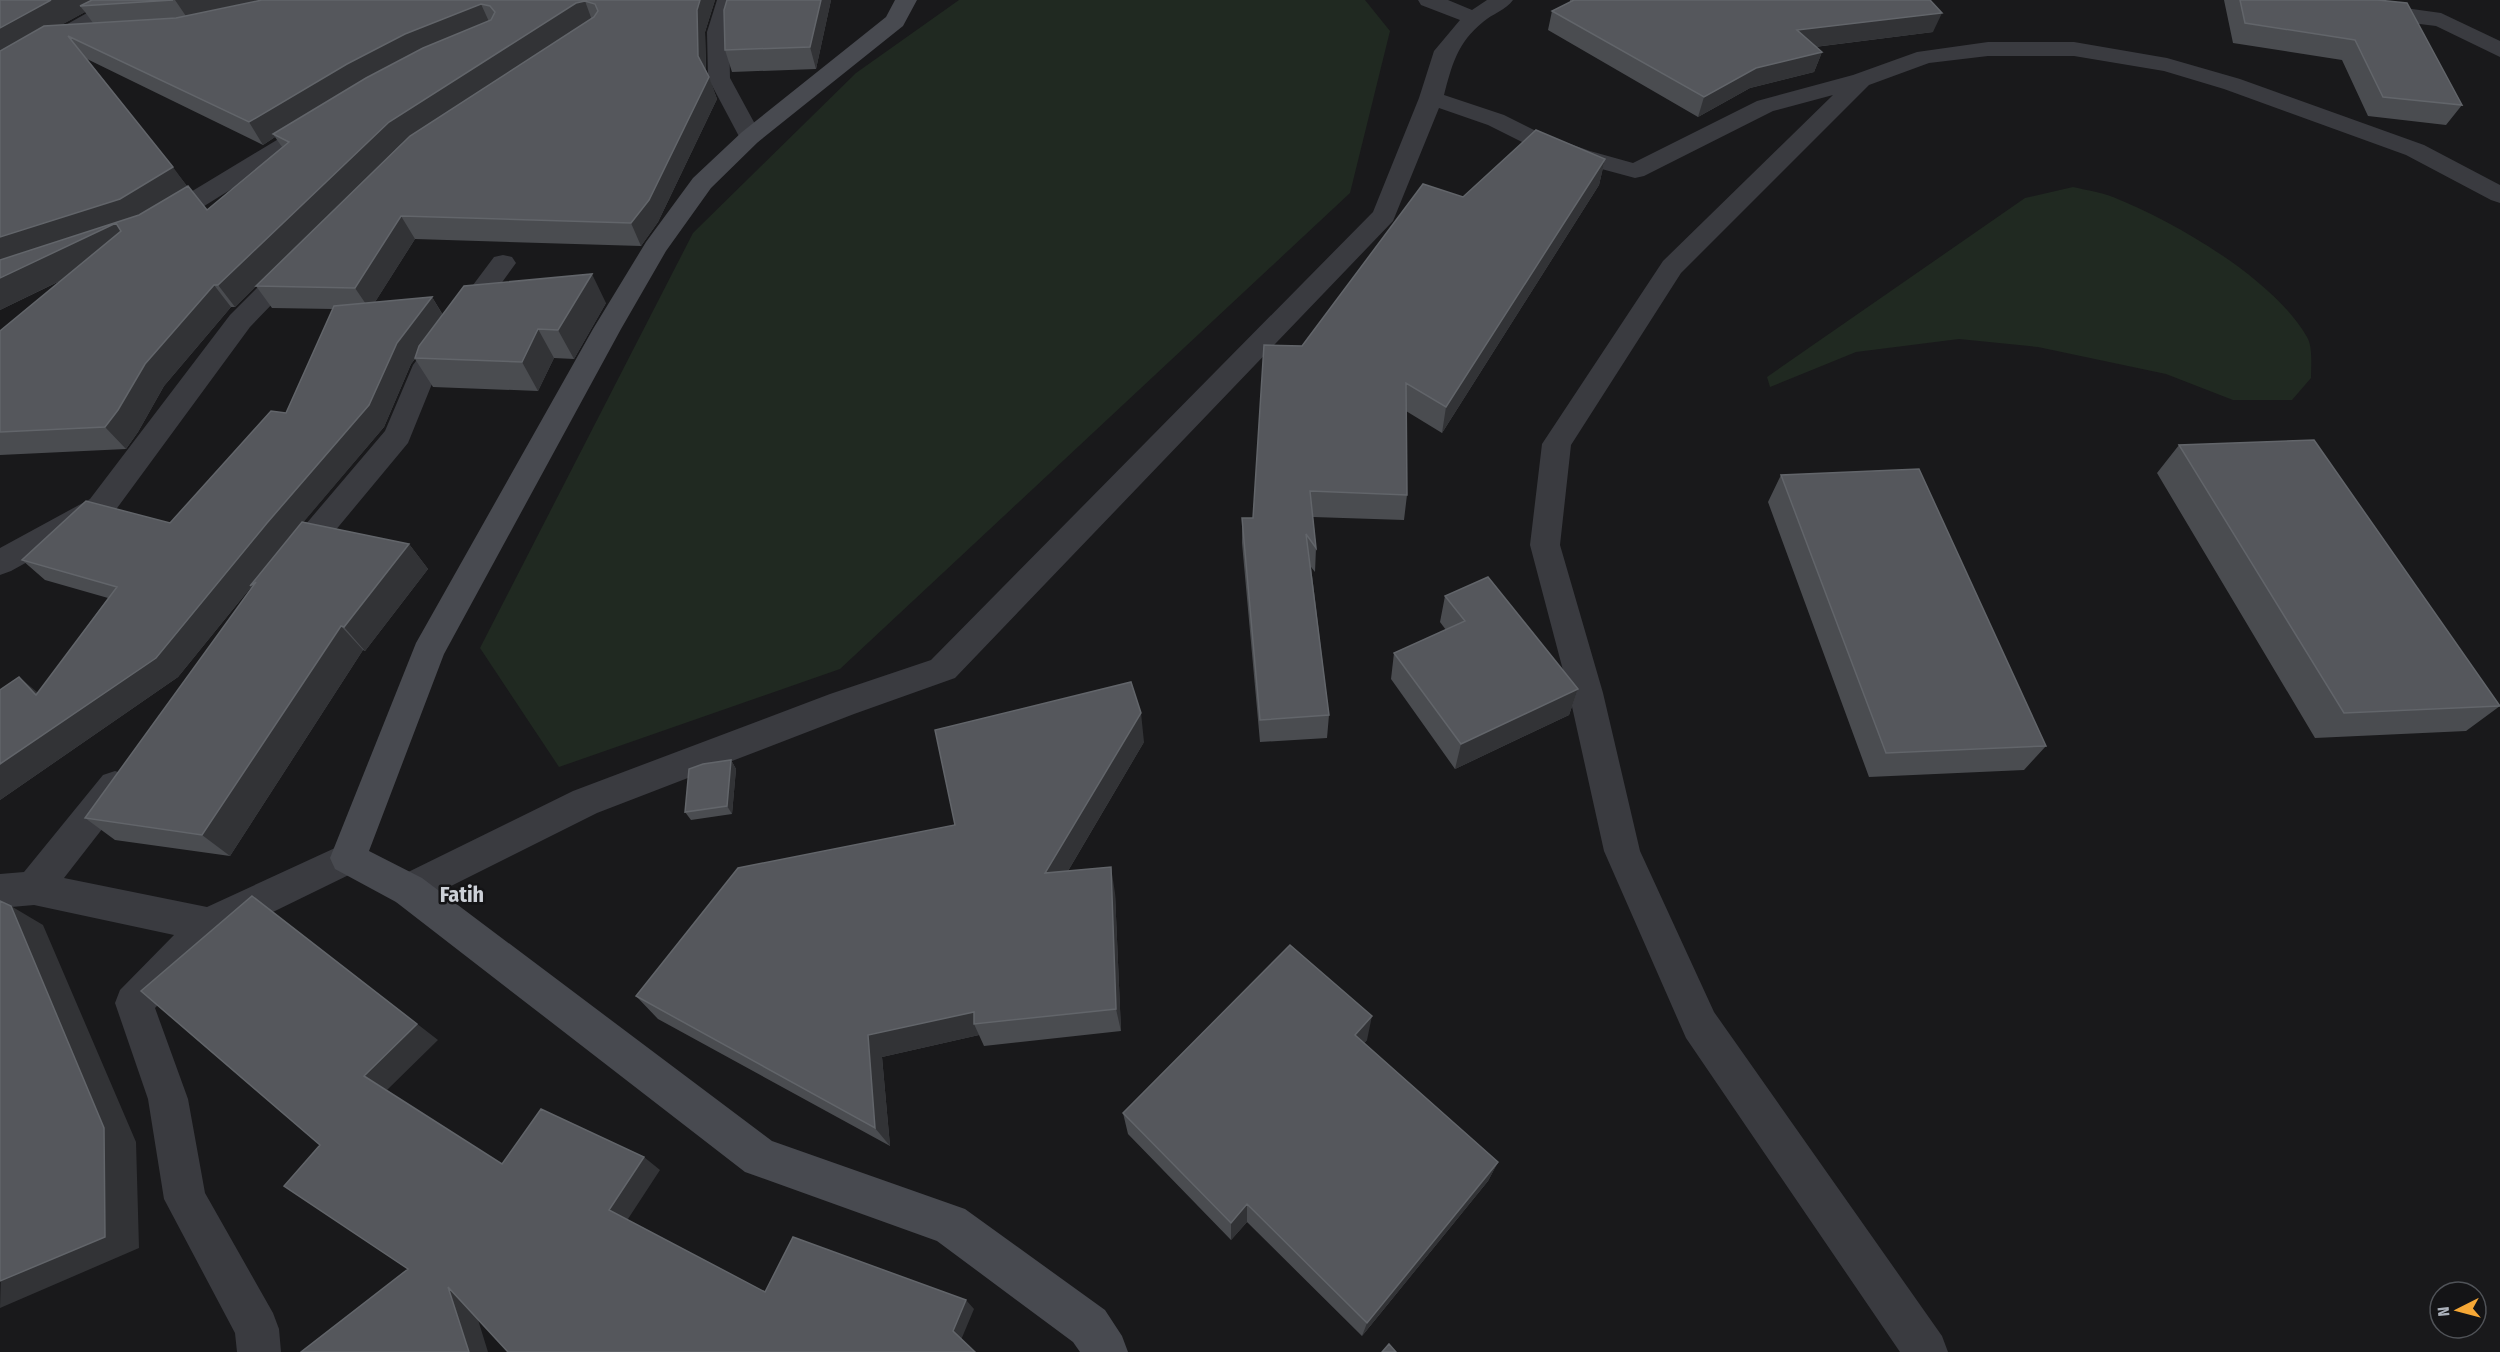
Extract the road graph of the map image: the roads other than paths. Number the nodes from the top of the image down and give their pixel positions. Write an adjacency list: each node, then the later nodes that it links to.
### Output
1 (126, 0): 9 (street)
2 (728, 0): 15 (street)
3 (906, 0): 15 (main road)
4 (1430, 0): 7 (street)
5 (1502, 0): 7 (street)
6 (2323, 0): 10 (street)
7 (1474, 18): 13 (street)
8 (101, 37): 9 (street)
9 (57, 40): 11 (street)
10 (2500, 50)
11 (0, 71)
12 (1861, 80): 13 (street); 16 (street); 29 (street)
13 (1431, 98): 25 (street)
14 (340, 111): 17 (street)
15 (750, 137): 23 (main road)
16 (2500, 195)
17 (136, 233)
18 (312, 249): 20 (street)
19 (503, 263): 21 (street)
20 (0, 563)
21 (276, 581)
22 (137, 758): 24 (street)
23 (348, 858): 25 (main road); 26 (street)
24 (17, 890): 26 (street)
25 (409, 890): 28 (main road)
26 (209, 925): 27 (street)
27 (259, 1352)
28 (1106, 1352)
29 (1926, 1352)

